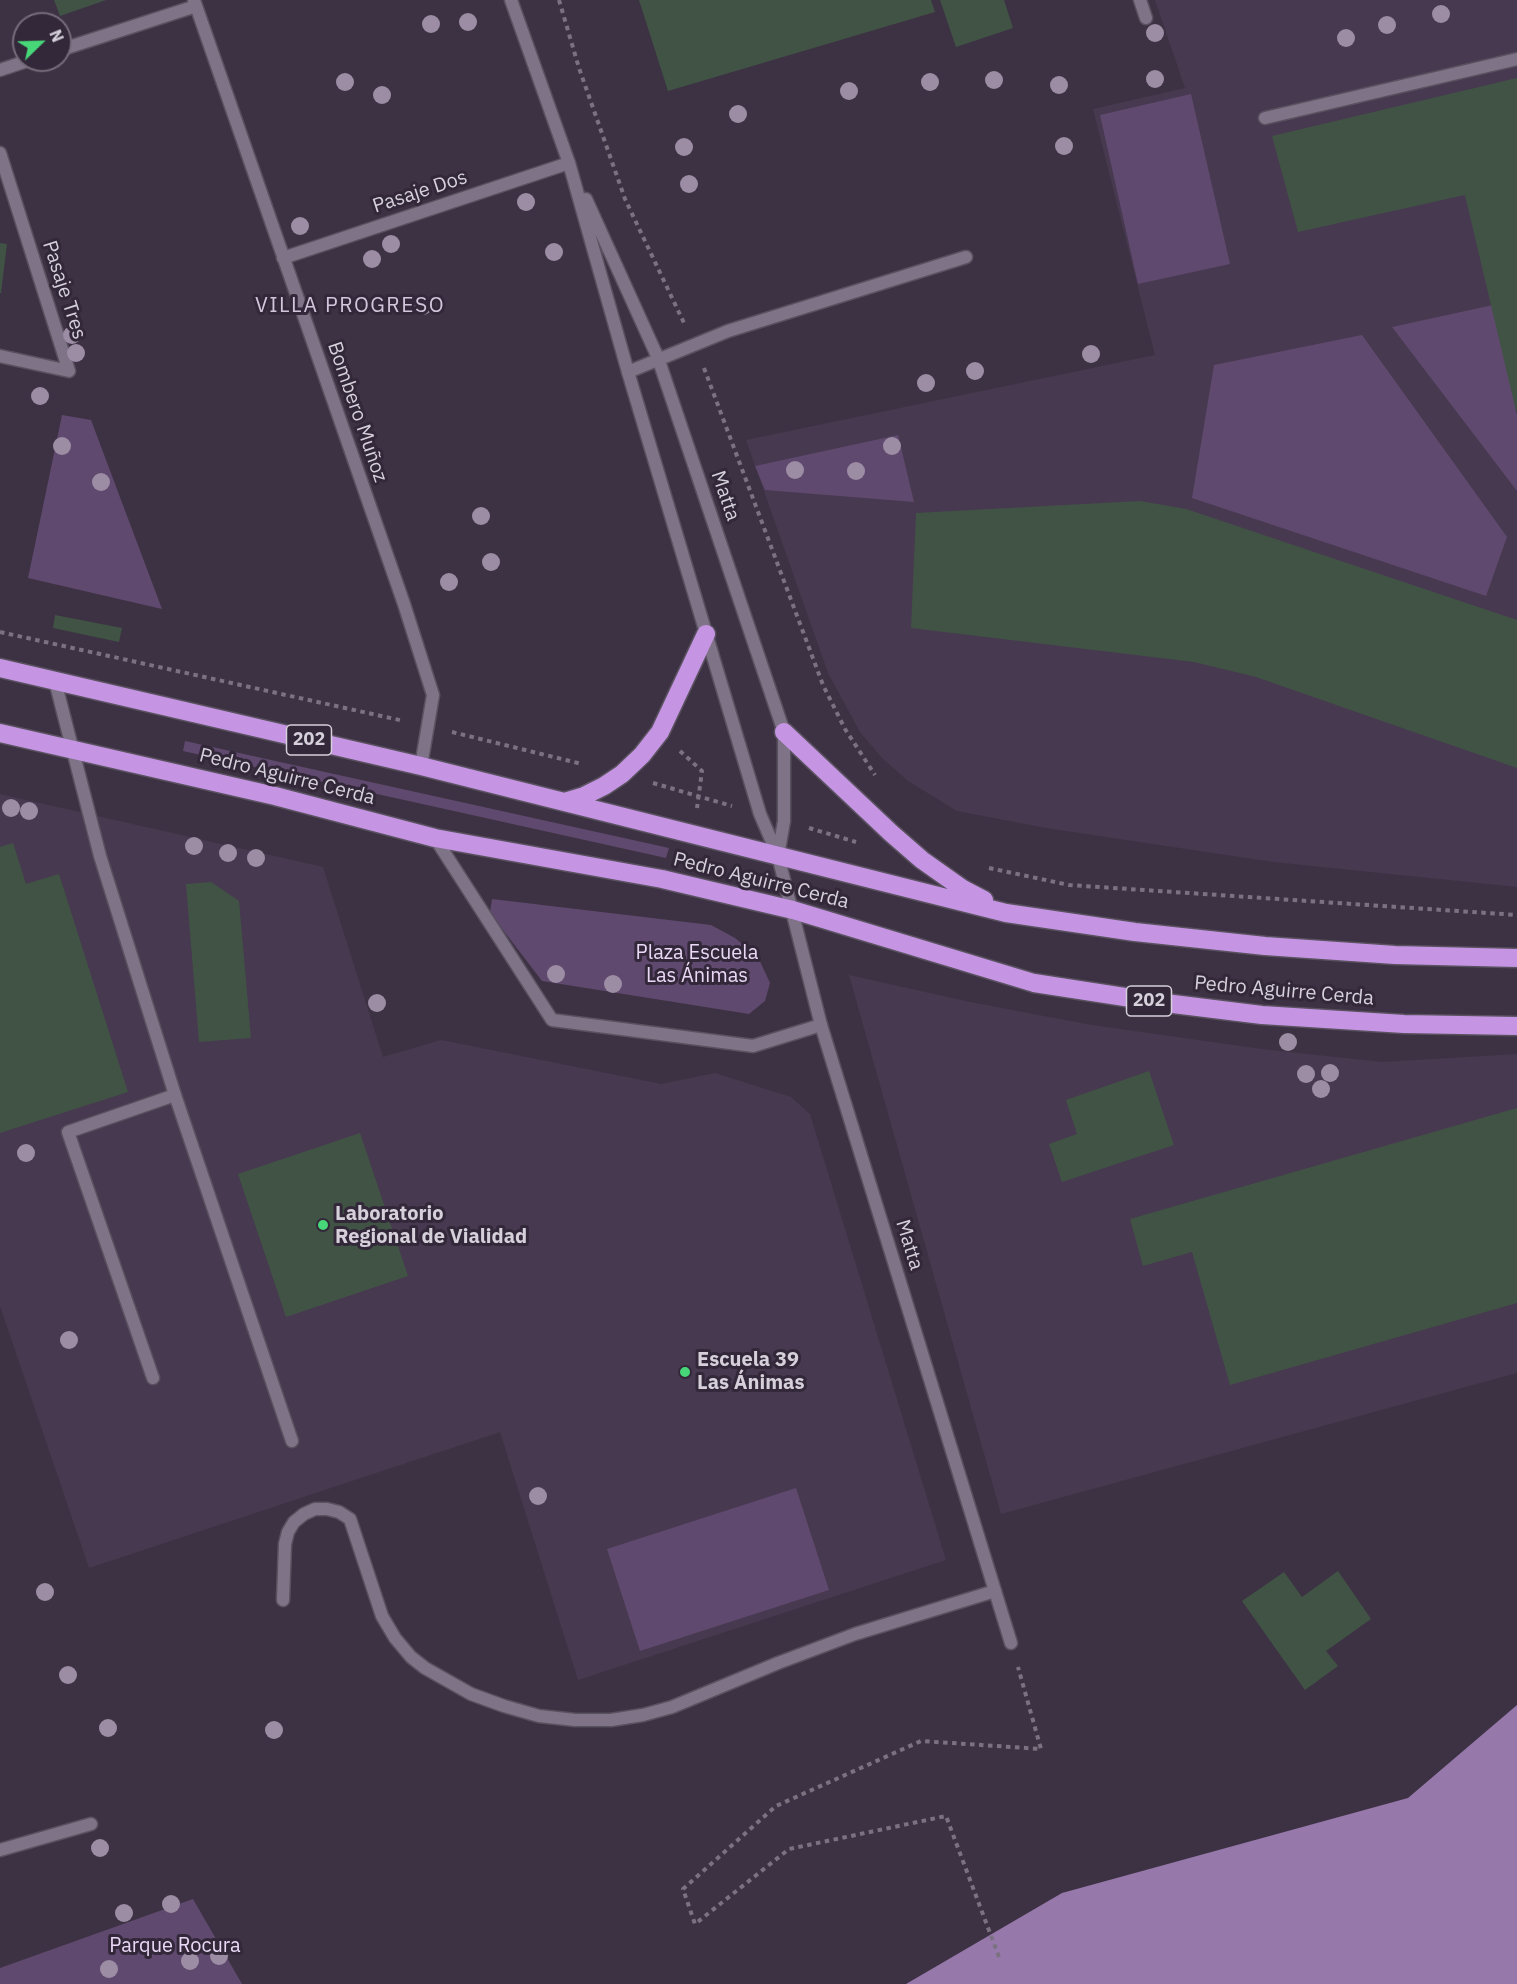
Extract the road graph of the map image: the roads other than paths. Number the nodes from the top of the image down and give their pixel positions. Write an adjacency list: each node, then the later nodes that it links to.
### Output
1 (510, 0): 9 (street, Matta)
2 (1140, 0): 4 (street)
3 (195, 3): 5 (street, Bombero Muñoz); 11 (street, Bombero Muñoz)
4 (1146, 18)
5 (72, 46)
6 (1517, 58): 7 (street)
7 (1265, 118)
8 (0, 153): 12 (street, Pasaje Tres)
9 (569, 163): 11 (street, Pasaje Dos); 13 (street, Matta); 14 (street, Matta)
10 (966, 257): 13 (street)
11 (283, 258): 21 (street, Bombero Muñoz)
12 (0, 356)
13 (658, 358): 14 (street); 18 (street, Matta)
14 (628, 372): 15 (street, Matta)
15 (706, 634): 22 (highway); 24 (street, Matta)
16 (0, 668): 17 (highway, Pedro Aguirre Cerda / 202)
17 (55, 681): 20 (street); 21 (highway, Pedro Aguirre Cerda / 202)
18 (784, 732): 24 (street, Matta); 26 (highway)
19 (0, 733): 20 (highway, Pedro Aguirre Cerda / 202)
20 (71, 749): 23 (highway, Pedro Aguirre Cerda / 202); 30 (street)
21 (421, 766): 22 (highway, Pedro Aguirre Cerda / 202)
22 (563, 802): 24 (highway, Pedro Aguirre Cerda / 202)
23 (435, 838): 25 (highway, Pedro Aguirre Cerda / 202); 28 (street)
24 (778, 856): 25 (street, Matta); 26 (highway, Pedro Aguirre Cerda / 202)
25 (793, 910): 28 (street, Matta); 29 (highway, Pedro Aguirre Cerda / 202)
26 (1006, 913): 27 (highway, Pedro Aguirre Cerda / 202)
27 (1517, 958)
28 (821, 1026): 33 (street, Matta)
29 (1517, 1026)
30 (175, 1095): 31 (street); 32 (street)
31 (153, 1378)
32 (292, 1441)
33 (995, 1591): 34 (street); 35 (street, Matta)
34 (283, 1600)
35 (1011, 1643)
36 (91, 1824): 37 (street)
37 (0, 1850)

